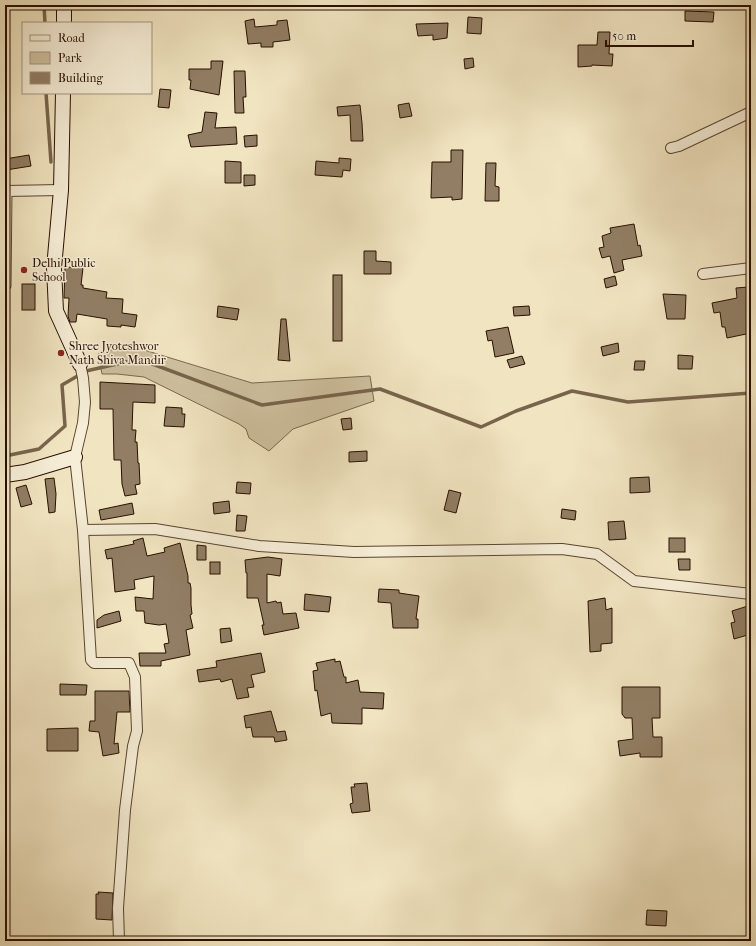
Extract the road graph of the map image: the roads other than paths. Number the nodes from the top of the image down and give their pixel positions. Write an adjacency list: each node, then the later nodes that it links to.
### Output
1 (64, 5): 2 (street)
2 (64, 22)
3 (63, 94): 6 (street)
4 (751, 112): 5 (street)
5 (671, 148)
6 (61, 190): 7 (street); 11 (street)
7 (7, 191): 10 (lane)
8 (751, 268): 9 (street)
9 (703, 274)
10 (8, 286)
11 (81, 371): 12 (street)
12 (75, 457): 13 (street); 14 (street)
13 (5, 475)
14 (83, 530): 15 (street); 16 (street)
15 (751, 594)
16 (119, 941)

